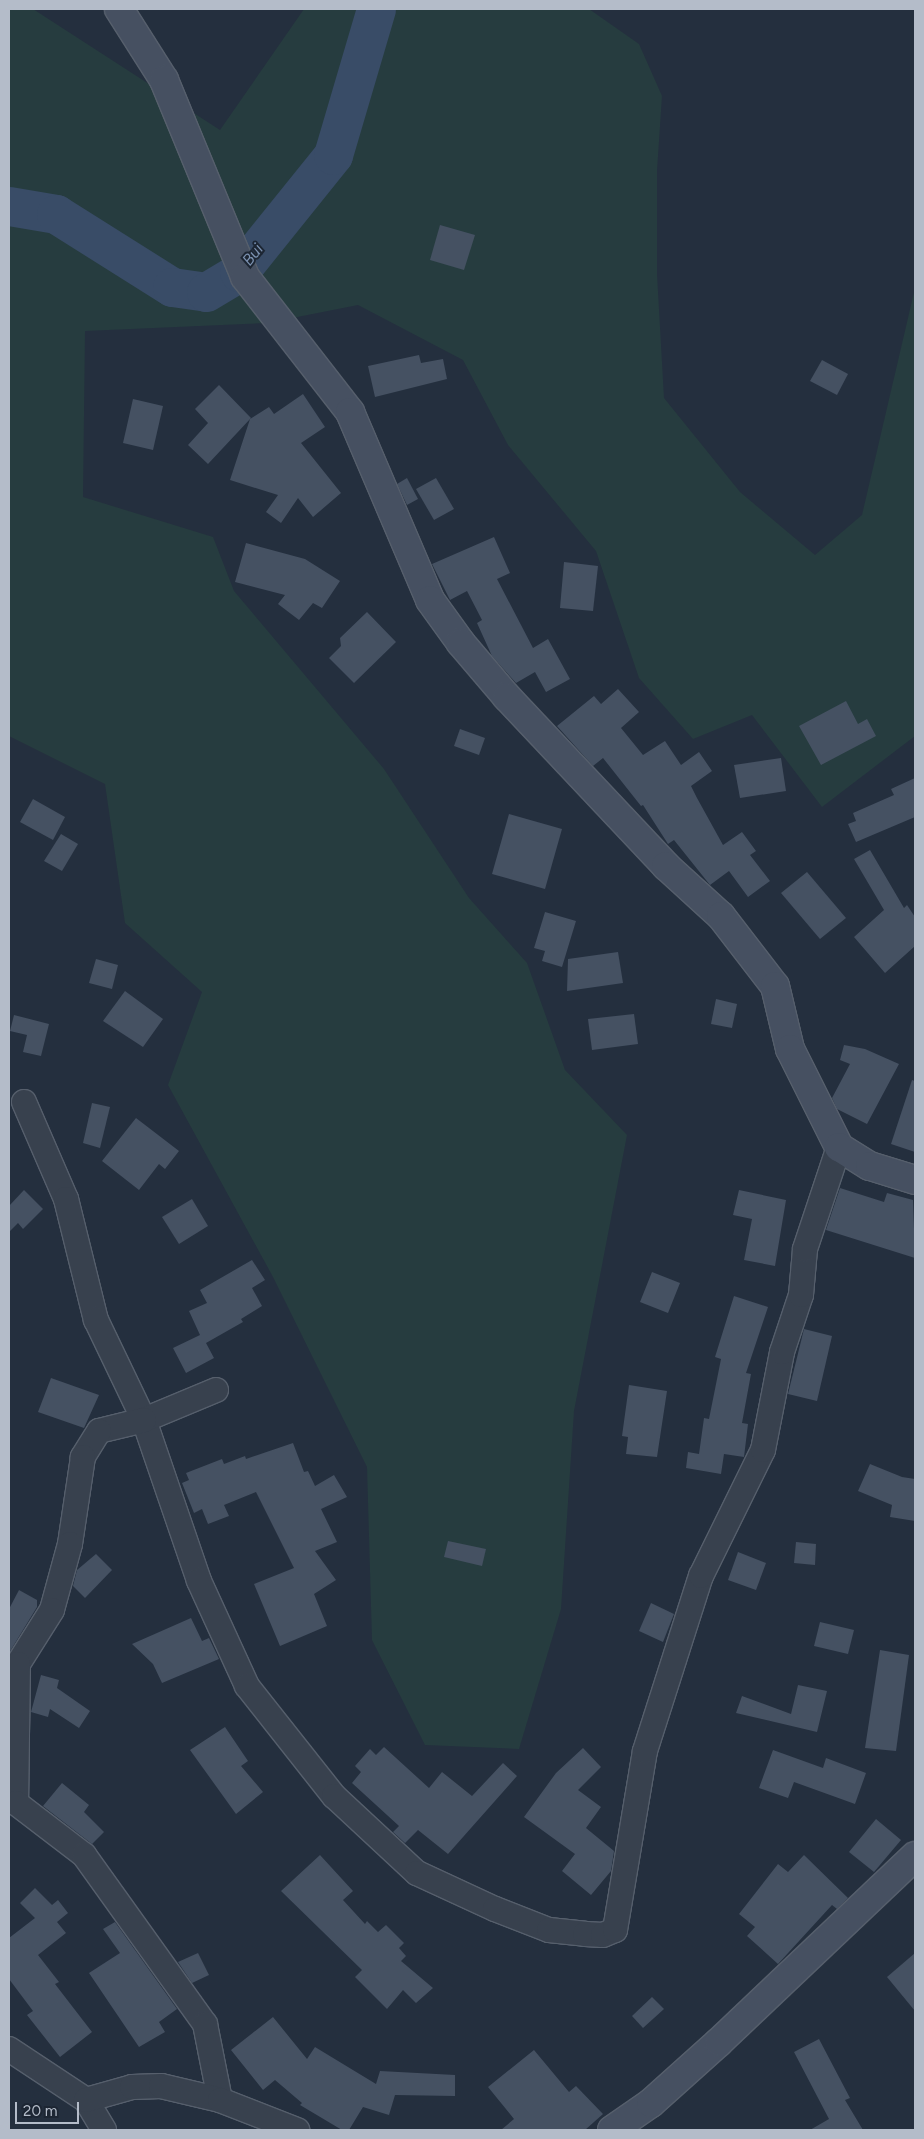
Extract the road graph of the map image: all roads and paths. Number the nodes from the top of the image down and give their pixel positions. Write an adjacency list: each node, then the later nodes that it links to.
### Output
1 (119, 9): 3 (street)
2 (24, 1102): 6 (street)
3 (839, 1147): 4 (street); 6 (street)
4 (915, 1180)
5 (216, 1390): 6 (street)
6 (144, 1420): 10 (street)
7 (915, 1856): 13 (street)
8 (9, 2049): 9 (street)
9 (86, 2100): 10 (street); 11 (street)
10 (220, 2100): 12 (street)
11 (104, 2130)
12 (297, 2130)
13 (612, 2130)

